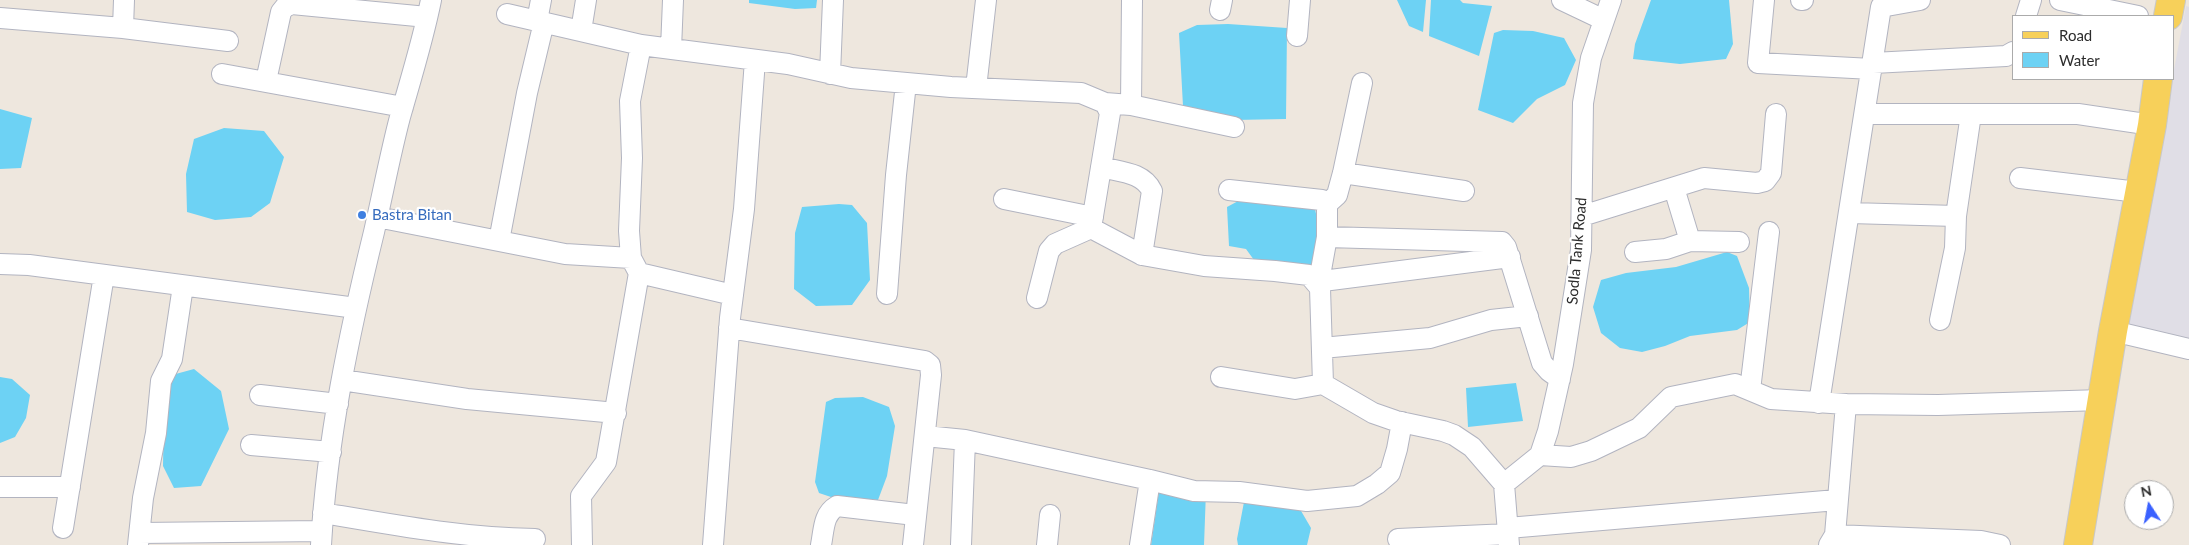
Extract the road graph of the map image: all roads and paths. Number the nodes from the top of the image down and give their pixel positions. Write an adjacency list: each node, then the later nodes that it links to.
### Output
1 (124, 0): 24 (street)
2 (541, 0): 23 (street)
3 (586, 0): 25 (street)
4 (673, 0): 29 (street)
5 (833, 0): 34 (street)
6 (986, 0): 39 (street)
7 (1132, 0): 41 (street)
8 (1300, 0): 26 (street)
9 (1562, 0): 22 (street)
10 (1610, 0): 22 (street, Sodla Tank Road)
11 (1764, 0): 32 (street)
12 (1920, 0): 32 (street)
13 (2031, 0): 18 (street)
14 (2060, 0): 19 (street)
15 (2172, 0): 20 (main road)
16 (429, 9): 36 (street); 42 (street)
17 (507, 14): 23 (street)
18 (2026, 15)
19 (2133, 15)
20 (2168, 15)
21 (0, 18): 24 (street)
22 (1604, 20): 58 (street, Sodla Tank Road)
23 (540, 21): 25 (street); 64 (street)
24 (123, 28): 27 (street)
25 (581, 31): 28 (street)
26 (1297, 36)
27 (228, 41)
28 (641, 44): 29 (street); 71 (street)
29 (671, 49): 31 (street)
30 (2012, 53): 32 (street)
31 (755, 60): 34 (street); 76 (street)
32 (1873, 66): 44 (street)
33 (222, 74): 36 (street)
34 (830, 74): 37 (street)
35 (2158, 80): 46 (main road)
36 (266, 81): 42 (street)
37 (906, 83): 39 (street); 75 (street)
38 (1362, 83): 49 (street)
39 (976, 88): 40 (street)
40 (1105, 103): 41 (street); 48 (street)
41 (1130, 105): 47 (street)
42 (403, 107): 60 (street)
43 (1776, 114): 51 (street)
44 (1866, 114): 45 (street); 57 (street)
45 (1971, 114): 46 (street); 59 (street)
46 (2152, 125): 54 (main road)
47 (1234, 127)
48 (1101, 167): 61 (street); 68 (street)
49 (1343, 173): 53 (street); 56 (street)
50 (2020, 178): 54 (street)
51 (1674, 188): 58 (street); 65 (street)
52 (1229, 190): 56 (street)
53 (1464, 191)
54 (2138, 192): 82 (main road)
55 (1004, 199): 61 (street)
56 (1327, 204): 63 (street)
57 (1850, 213): 59 (street); 92 (street)
58 (1582, 216): 86 (street, Sodla Tank Road)
59 (1956, 216): 80 (street)
60 (377, 217): 64 (street); 78 (street)
61 (1092, 223): 68 (street); 77 (street)
62 (1769, 232): 89 (street)
63 (1328, 237): 69 (street); 73 (street)
64 (499, 241): 71 (street)
65 (1690, 242): 66 (street); 67 (street)
66 (1739, 242)
67 (1635, 252)
68 (1142, 255): 73 (street)
69 (1510, 257): 73 (street); 79 (street)
70 (0, 264): 72 (street)
71 (635, 266): 76 (street); 95 (street)
72 (104, 275): 74 (street); 105 (street)
73 (1317, 281): 83 (street)
74 (183, 286): 78 (street); 112 (street)
75 (887, 294)
76 (733, 295): 81 (street)
77 (1037, 298)
78 (356, 308): 87 (street)
79 (1528, 316): 83 (street); 86 (street)
80 (1940, 320)
81 (729, 328): 97 (street); 117 (street)
82 (2113, 331): 84 (street); 91 (main road)
83 (1322, 348): 88 (street)
84 (2189, 349)
85 (1221, 376): 88 (street)
86 (1560, 379): 101 (street, Sodla Tank Road)
87 (342, 380): 93 (street); 95 (street)
88 (1323, 384): 96 (street)
89 (1750, 390): 92 (street); 101 (street)
90 (260, 395): 93 (street)
91 (2102, 400): 94 (street); 124 (main road)
92 (1819, 402): 94 (street)
93 (338, 404): 100 (street)
94 (1846, 404): 106 (street)
95 (616, 413): 116 (street)
96 (1402, 422): 102 (street); 103 (street)
97 (925, 436): 98 (street); 107 (street)
98 (965, 440): 102 (street); 120 (street)
99 (251, 445): 100 (street)
100 (331, 452): 110 (street)
101 (1540, 455): 103 (street)
102 (1150, 480): 122 (street)
103 (1504, 484): 111 (street)
104 (0, 487): 105 (street)
105 (70, 487): 109 (street)
106 (1837, 500): 111 (street); 115 (street)
107 (916, 515): 118 (street); 119 (street)
108 (1050, 515): 121 (street)
109 (63, 528)
110 (322, 530): 112 (street); 113 (street)
111 (1509, 535): 114 (street)
112 (139, 539)
113 (535, 539)
114 (1398, 539)
115 (1832, 540): 123 (street)
116 (582, 545)
117 (713, 545)
118 (821, 545)
119 (913, 545)
120 (961, 545)
121 (1047, 545)
122 (1140, 545)
123 (2000, 545)
124 (2078, 545)

